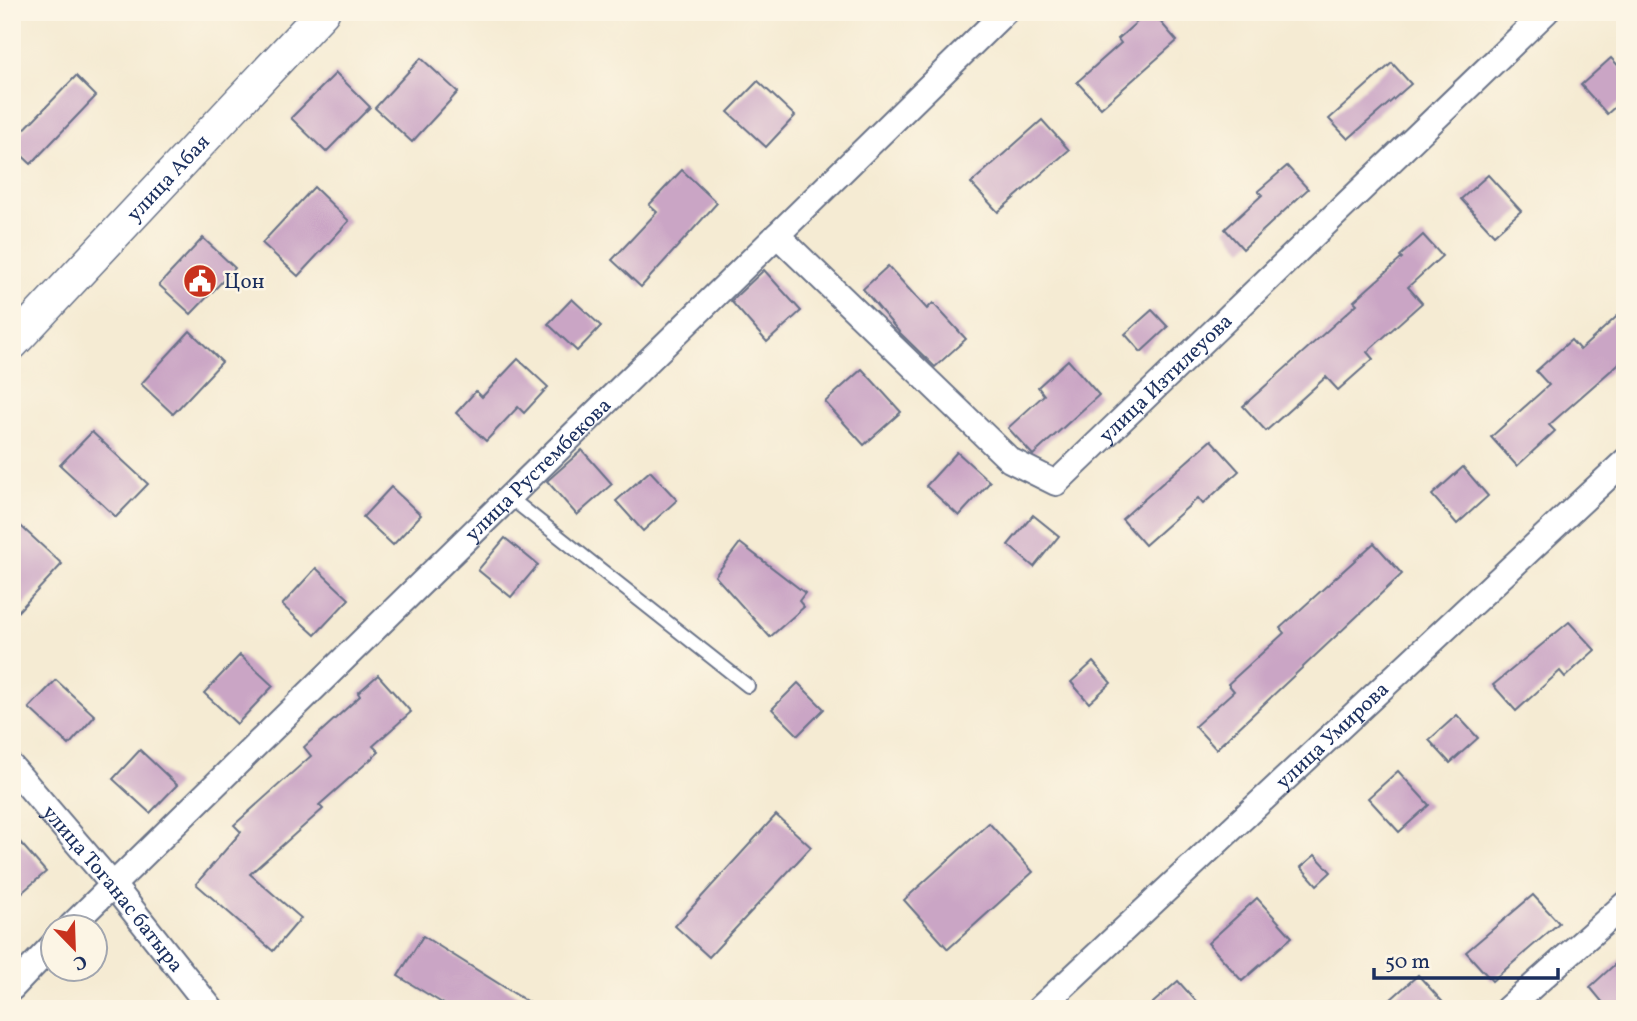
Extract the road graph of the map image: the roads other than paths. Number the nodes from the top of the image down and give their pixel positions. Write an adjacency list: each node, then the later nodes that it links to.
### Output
1 (323, 12): 5 (street, улица Абая)
2 (1005, 12): 4 (street, улица Рустембекова)
3 (1545, 12): 4 (street, улица Изтилеуова)
4 (776, 235): 7 (street, улица Рустембекова)
5 (12, 344)
6 (1625, 461): 16 (street, улица Умирова)
7 (509, 497): 8 (lane); 10 (street, улица Рустембекова)
8 (748, 686)
9 (12, 767): 10 (street, улица Тоганас батыра)
10 (112, 884): 12 (street, улица Рустембекова); 15 (street, улица Тоганас батыра)
11 (1625, 904): 17 (street)
12 (85, 912)
13 (38, 961): 14 (street)
14 (12, 988)
15 (211, 1009)
16 (1039, 1009)
17 (1507, 1009)

